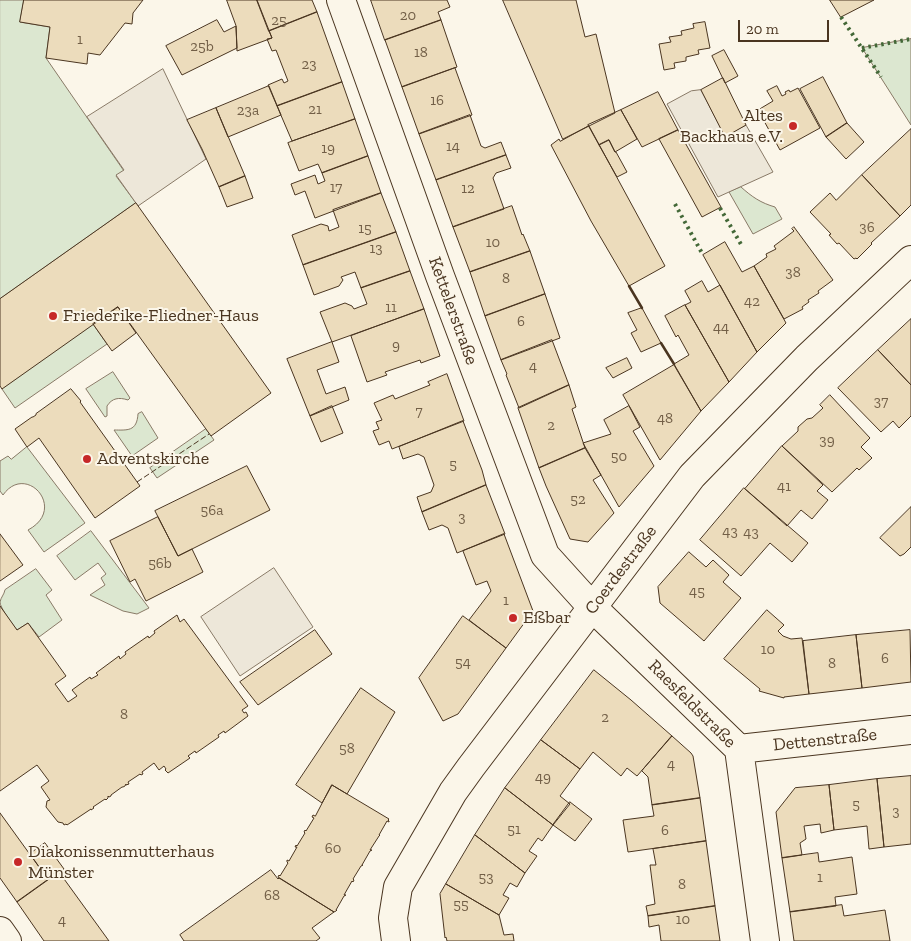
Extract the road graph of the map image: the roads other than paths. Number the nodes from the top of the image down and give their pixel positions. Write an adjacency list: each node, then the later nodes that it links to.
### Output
1 (341, 0): 3 (street, Kettelerstraße)
2 (911, 260): 3 (street, Coerdestraße)
3 (592, 607): 5 (street, Raesfeldstraße); 7 (street, Coerdestraße)
4 (911, 730): 5 (street, Dettenstraße)
5 (739, 750): 9 (street, Raesfeldstraße)
6 (0, 931): 8 (street)
7 (395, 932)
8 (8, 941)
9 (765, 941)

